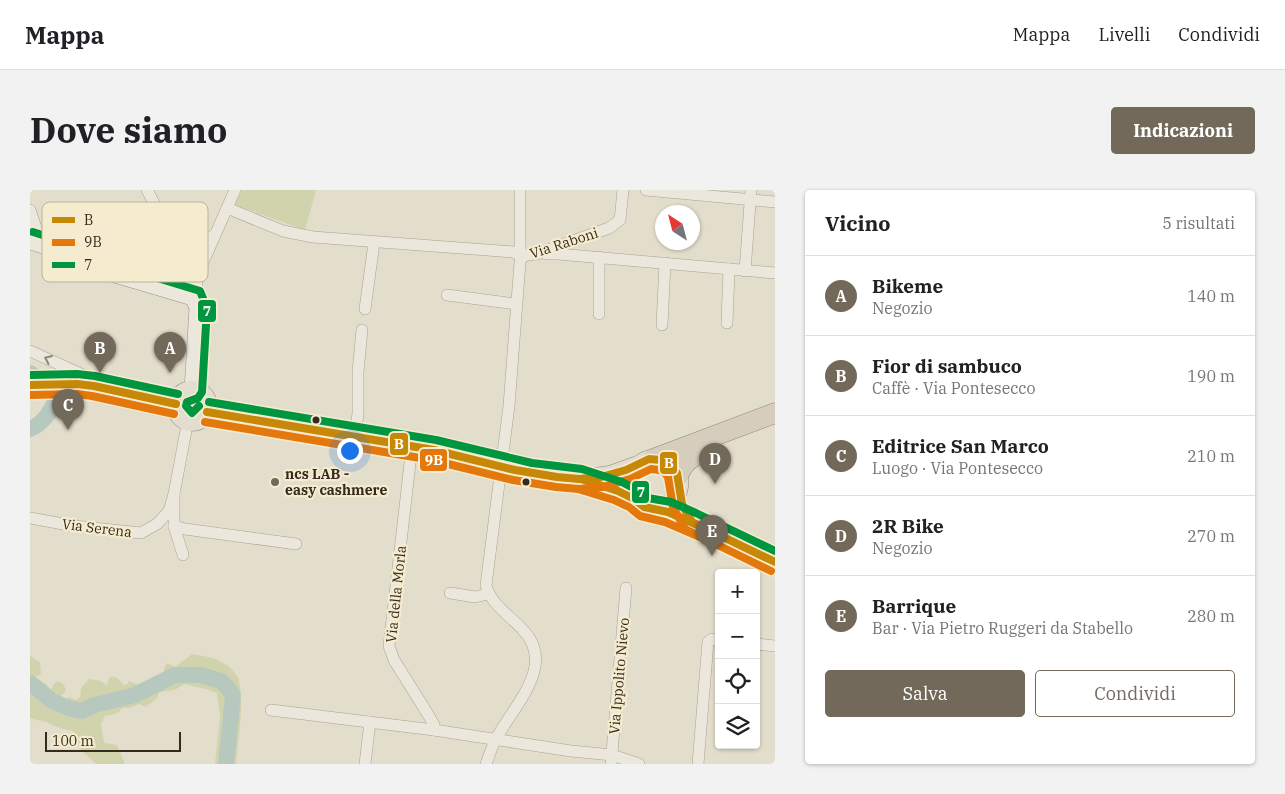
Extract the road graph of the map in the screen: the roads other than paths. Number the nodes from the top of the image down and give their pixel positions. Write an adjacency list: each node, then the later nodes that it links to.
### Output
1 (147, 190): 7 (street)
2 (235, 190): 9 (street)
3 (520, 190): 17 (street)
4 (623, 190): 16 (street, Via Raboni)
5 (646, 190): 6 (street)
6 (751, 195): 8 (street); 21 (street)
7 (153, 202)
8 (775, 202)
9 (227, 208): 11 (street); 14 (street)
10 (30, 210): 13 (street)
11 (215, 233): 12 (street); 15 (street)
12 (208, 239)
13 (34, 243)
14 (378, 243): 17 (street); 28 (street)
15 (208, 250)
16 (537, 254): 17 (street, Via Raboni); 18 (street)
17 (522, 257): 27 (street, Via Raboni)
18 (599, 257): 19 (street); 29 (street)
19 (665, 263): 20 (street); 31 (street)
20 (729, 269): 21 (street); 30 (street)
21 (745, 271): 22 (street)
22 (775, 273)
23 (139, 282): 26 (street)
24 (196, 282): 26 (street)
25 (447, 296): 27 (street)
26 (193, 298): 36 (street)
27 (516, 304): 45 (street, Via Raboni)
28 (365, 308)
29 (599, 314)
30 (727, 323)
31 (662, 325)
32 (362, 330): 42 (street)
33 (30, 351): 35 (street, one-way to 33)
34 (32, 385): 35 (main road)
35 (94, 386): 37 (main road)
36 (192, 390): 37 (main road); 38 (main road)
37 (176, 404): 40 (main road)
38 (207, 412): 40 (main road); 42 (main road)
39 (775, 413): 44 (highway)
40 (188, 421): 48 (street)
41 (775, 423): 47 (highway)
42 (355, 437): 43 (main road)
43 (412, 446): 45 (main road); 65 (street, Via della Morla)
44 (646, 462): 46 (main road); 47 (main road); 49 (main road)
45 (501, 467): 46 (main road); 59 (street, Via Raboni)
46 (579, 479): 49 (main road)
47 (678, 483): 50 (main road); 52 (street)
48 (174, 494): 51 (street, Via Serena); 53 (street)
49 (634, 499): 50 (main road)
50 (657, 509): 52 (street)
51 (30, 518)
52 (692, 522): 56 (street)
53 (174, 526): 54 (street); 55 (street)
54 (296, 544)
55 (183, 555)
56 (775, 562)
57 (626, 588): 67 (street, Via Ippolito Nievo)
58 (450, 593): 59 (street)
59 (488, 594): 66 (street)
60 (715, 639): 71 (street)
61 (760, 644): 62 (street)
62 (775, 646)
63 (271, 710): 64 (street)
64 (370, 722): 65 (street); 68 (street)
65 (434, 730): 66 (street)
66 (496, 739): 67 (street); 69 (street)
67 (611, 759): 70 (street)
68 (365, 764)
69 (486, 764)
70 (639, 764)
71 (698, 764)

